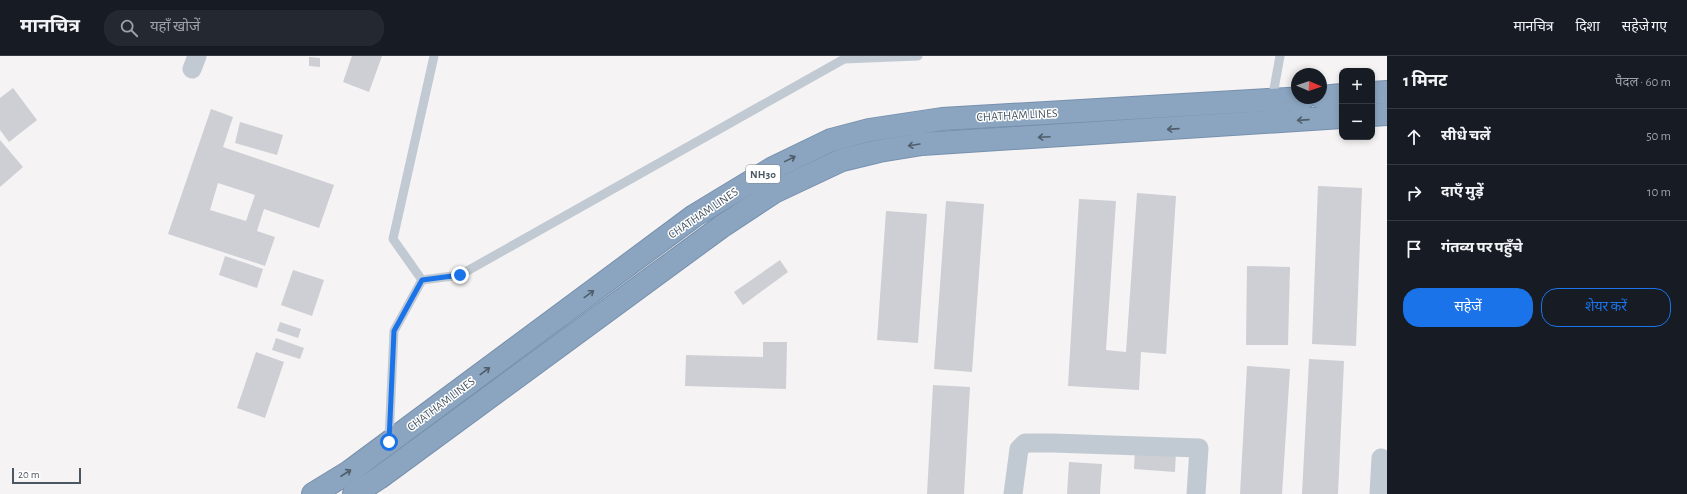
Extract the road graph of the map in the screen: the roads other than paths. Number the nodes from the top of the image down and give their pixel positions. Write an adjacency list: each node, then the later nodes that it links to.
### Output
1 (434, 56): 13 (lane)
2 (918, 56): 13 (lane)
3 (1280, 56): 9 (lane)
4 (1387, 92): 5 (highway)
5 (1375, 93)
6 (1339, 95): 7 (highway)
7 (1327, 96)
8 (1291, 103): 9 (highway, CHATHAM LINES / NH30)
9 (1271, 111): 12 (highway, CHATHAM LINES / NH30, one-way to 9); 14 (highway, CHATHAM LINES / NH30, one-way to 9); 17 (highway, CHATHAM LINES / NH30, one-way to 17)
10 (1387, 114): 11 (highway)
11 (1375, 115)
12 (1339, 117)
13 (422, 280): 14 (lane)
14 (389, 442): 16 (highway, CHATHAM LINES / NH30, one-way to 14)
15 (1381, 458): 20 (street)
16 (314, 494)
17 (354, 494)
18 (1013, 494): 19 (street)
19 (1196, 494)
20 (1379, 494)

